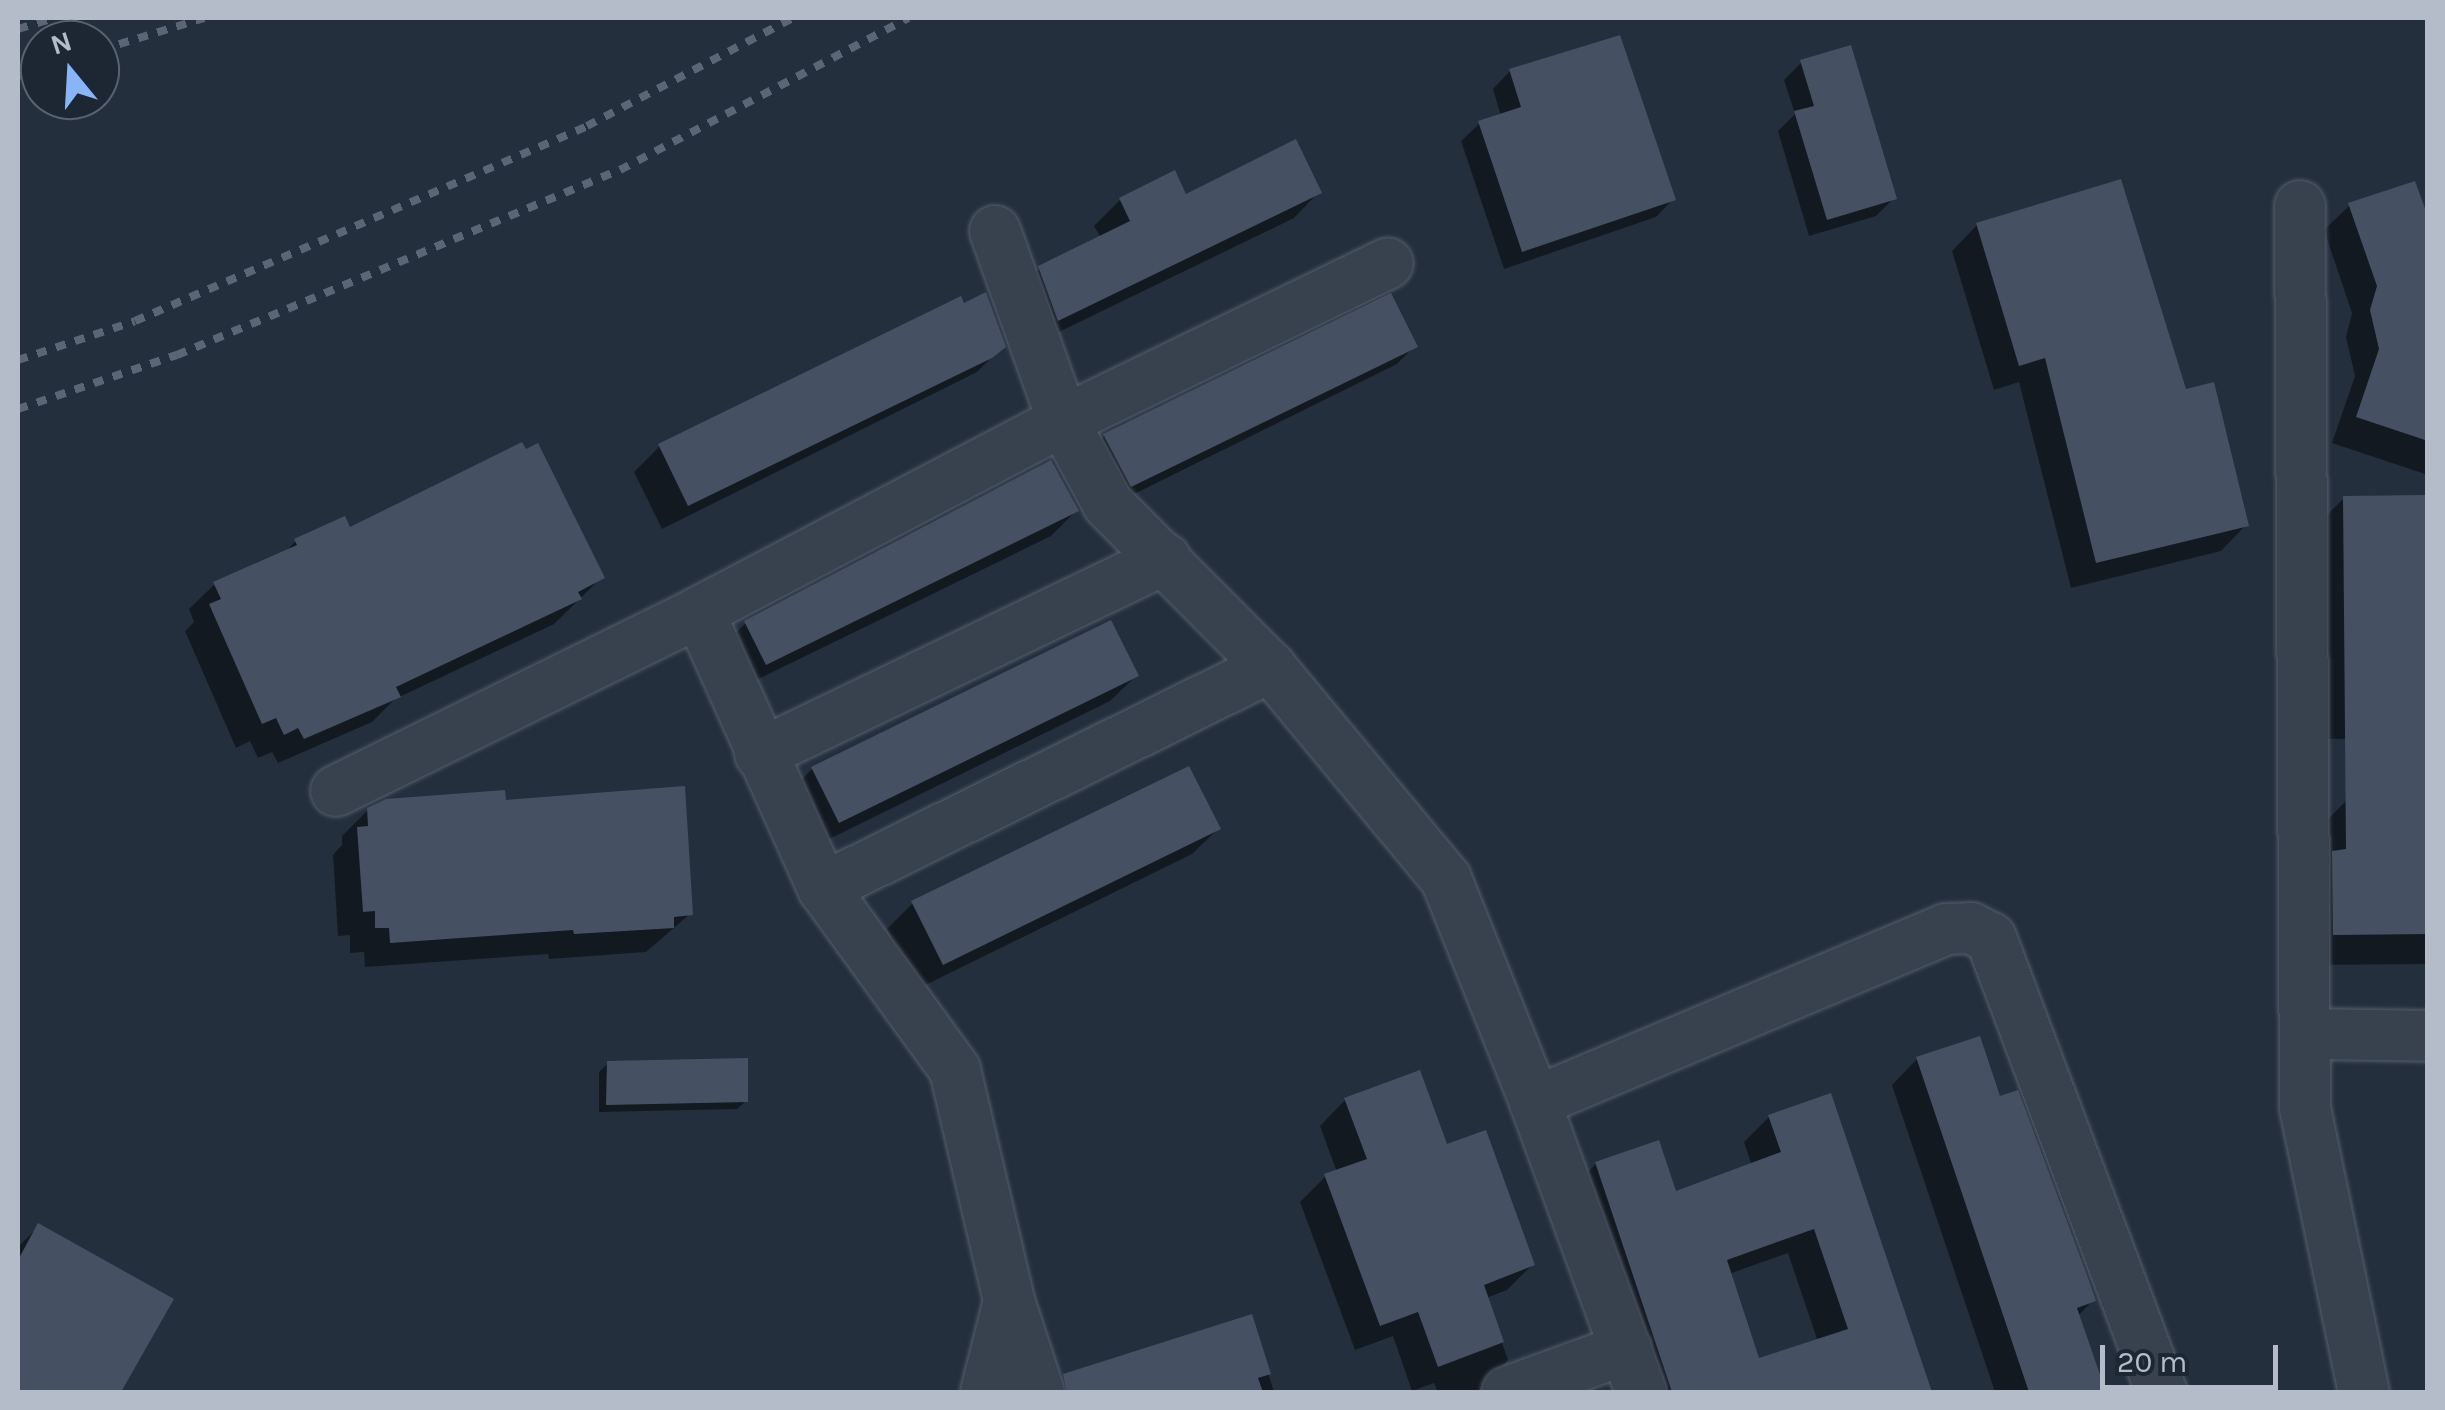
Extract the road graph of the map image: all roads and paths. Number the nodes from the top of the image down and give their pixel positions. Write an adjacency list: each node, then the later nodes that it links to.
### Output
1 (2300, 206): 11 (street)
2 (995, 231): 4 (street)
3 (1388, 262): 4 (street)
4 (1062, 421): 5 (street); 6 (street)
5 (1166, 559): 7 (street); 8 (street)
6 (699, 612): 8 (street); 9 (street)
7 (1270, 667): 10 (street); 13 (street)
8 (760, 754): 10 (street)
9 (336, 791)
10 (824, 888): 14 (street)
11 (2308, 1034): 12 (street); 20 (street)
12 (2428, 1036)
13 (1534, 1102): 15 (street); 19 (street)
14 (1009, 1302): 16 (street); 17 (street)
15 (1633, 1371): 18 (street)
16 (986, 1392)
17 (1039, 1392)
18 (1507, 1392)
19 (2162, 1392)
20 (2364, 1392)

